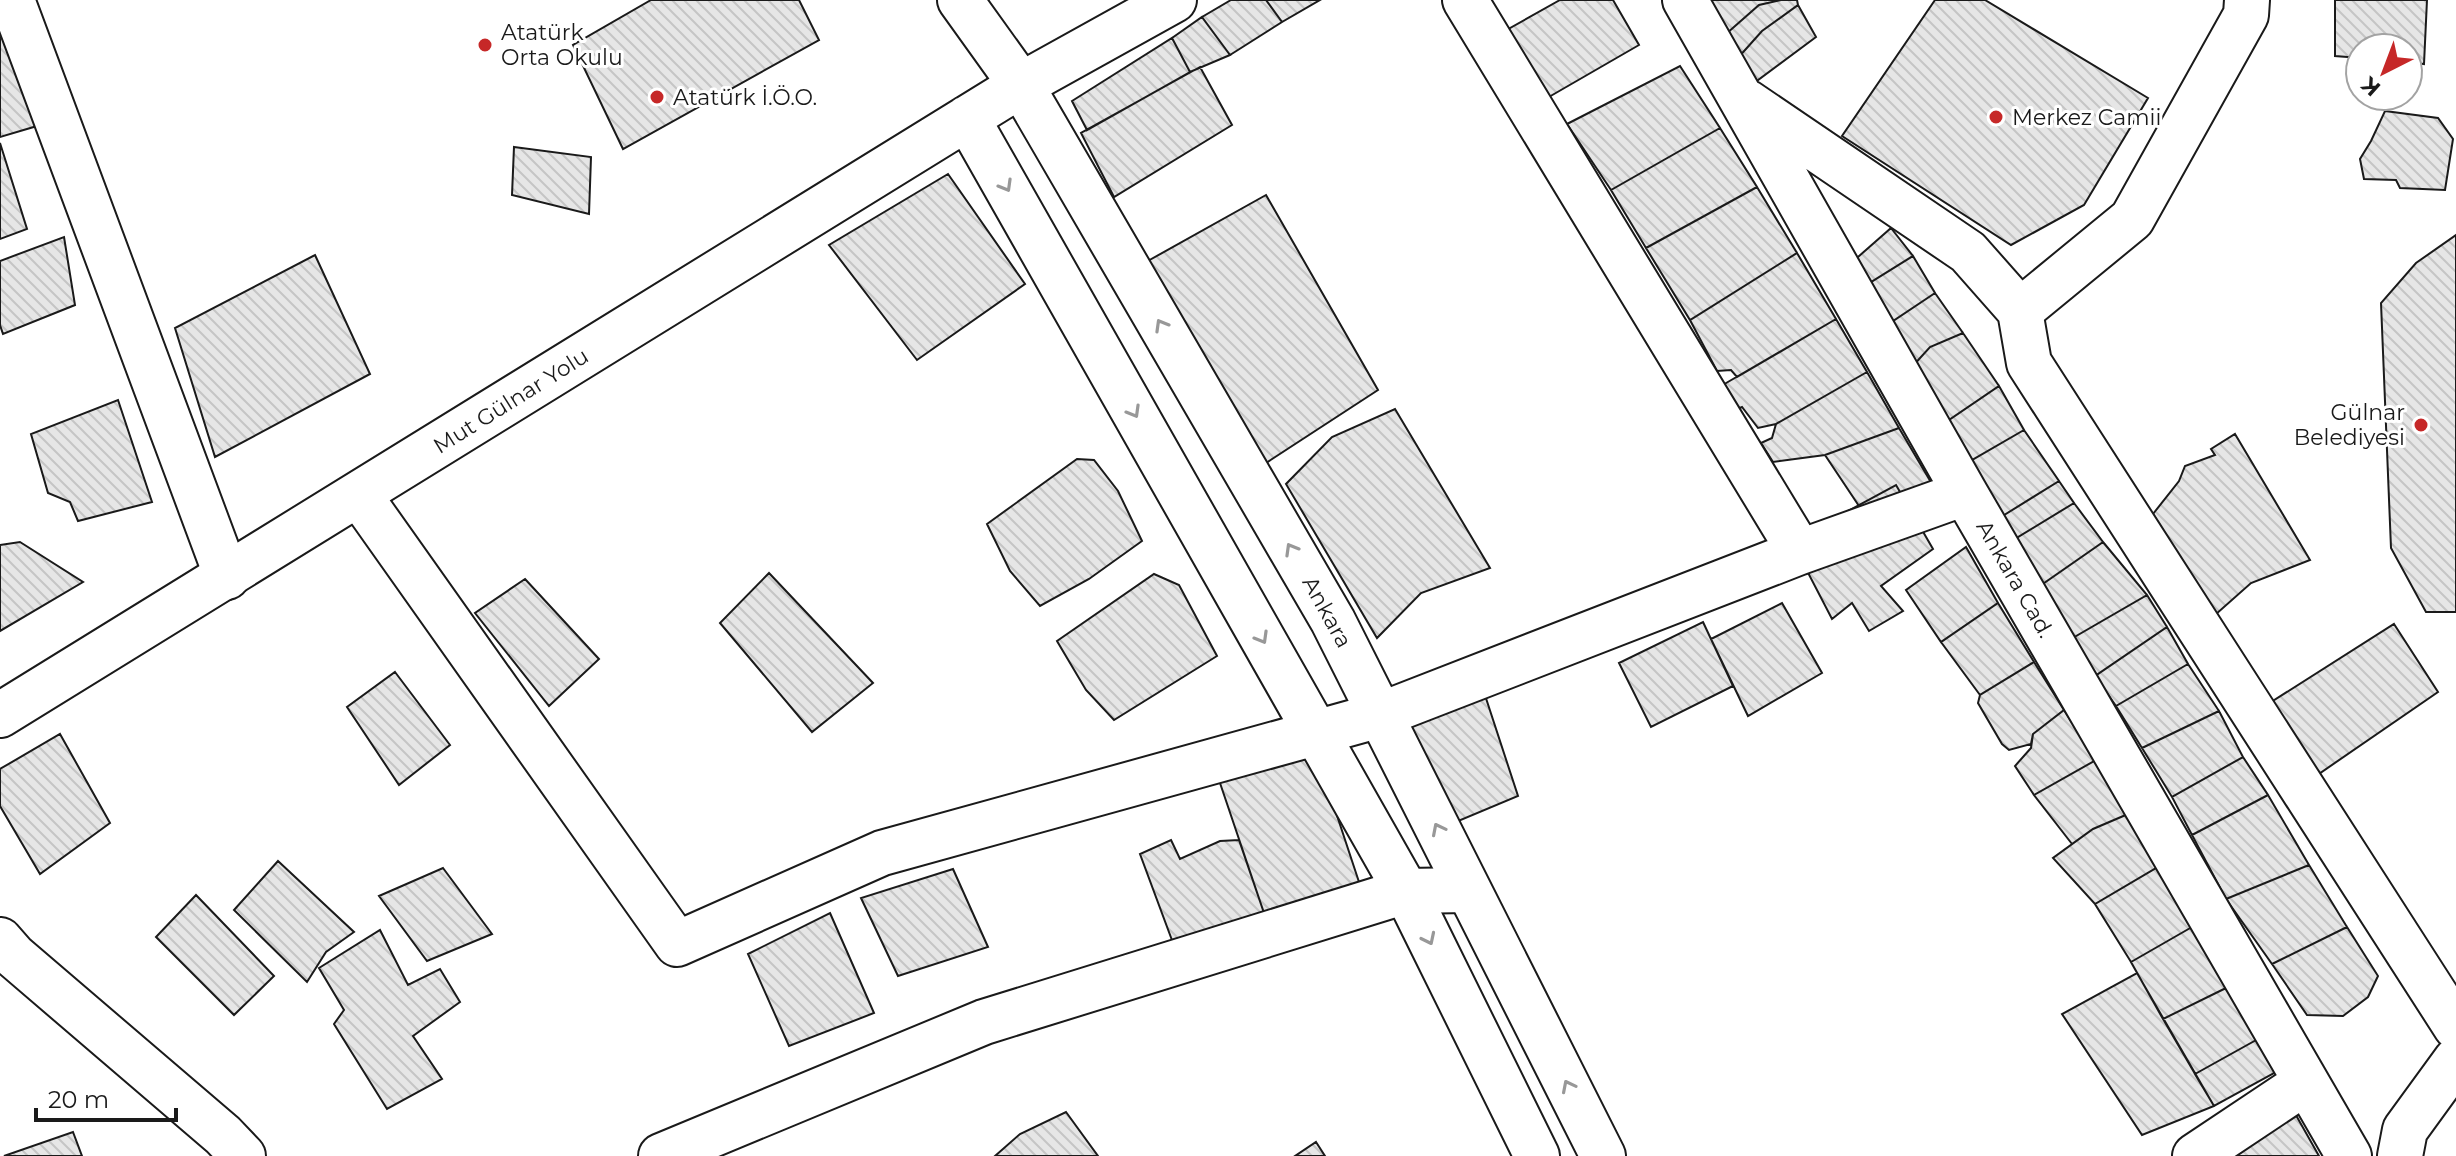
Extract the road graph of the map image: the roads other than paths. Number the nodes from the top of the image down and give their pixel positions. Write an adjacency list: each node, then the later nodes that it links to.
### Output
1 (12, 0): 14 (street)
2 (960, 0): 7 (street, Ankara)
3 (1174, 0): 7 (street, Mut Gülnar Yolu)
4 (1465, 0): 13 (street)
5 (1685, 0): 8 (street, Ankara Cad.)
6 (2247, 0): 10 (street)
7 (1021, 85): 9 (street, Mut Gülnar Yolu); 16 (street, Ankara, one-way to 7)
8 (1740, 97): 10 (street); 11 (street, Ankara Cad.)
9 (967, 118): 12 (street, Mut Gülnar Yolu); 17 (street, one-way to 17)
10 (2020, 311): 21 (street)
11 (1965, 493): 13 (street); 23 (street, Ankara Cad.)
12 (359, 495): 14 (street, Mut Gülnar Yolu); 17 (street)
13 (1800, 552): 16 (street)
14 (227, 577): 15 (street, Mut Gülnar Yolu)
15 (0, 715)
16 (1380, 715): 17 (street); 18 (street, Ankara, one-way to 16)
17 (1316, 732): 19 (street)
18 (1468, 890): 19 (street); 27 (street, Ankara, one-way to 18)
19 (1406, 891): 25 (street); 26 (street, one-way to 26)
20 (0, 940): 24 (street)
21 (2456, 1027)
22 (2456, 1060): 30 (street)
23 (2306, 1082): 28 (street); 29 (street, Ankara Cad.)
24 (243, 1156)
25 (661, 1156)
26 (1537, 1156)
27 (1603, 1156)
28 (2195, 1156)
29 (2349, 1156)
30 (2400, 1156)

